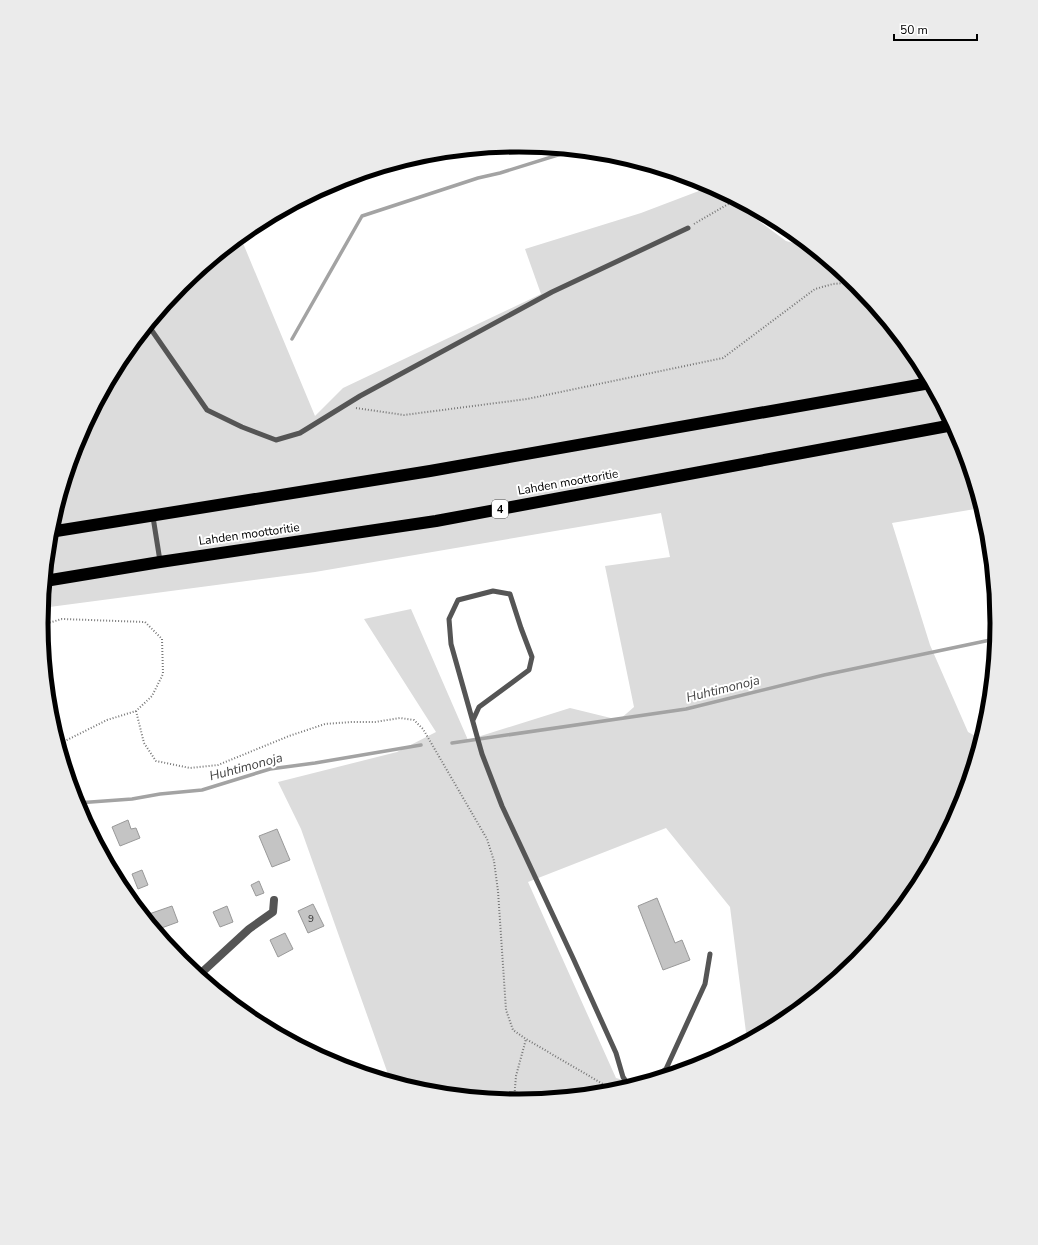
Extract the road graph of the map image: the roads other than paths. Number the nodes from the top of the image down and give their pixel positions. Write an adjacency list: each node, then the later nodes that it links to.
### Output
1 (688, 228): 2 (lane)
2 (151, 329)
3 (925, 384): 5 (highway)
4 (947, 426): 7 (highway, Lahden moottoritie / 4)
5 (153, 517): 6 (highway); 7 (lane)
6 (57, 531)
7 (160, 562): 8 (highway, Lahden moottoritie / 4)
8 (50, 580)
9 (473, 720): 9 (lane); 14 (lane)
10 (274, 900): 12 (street)
11 (710, 954): 13 (lane)
12 (203, 972)
13 (664, 1071)
14 (625, 1081)

